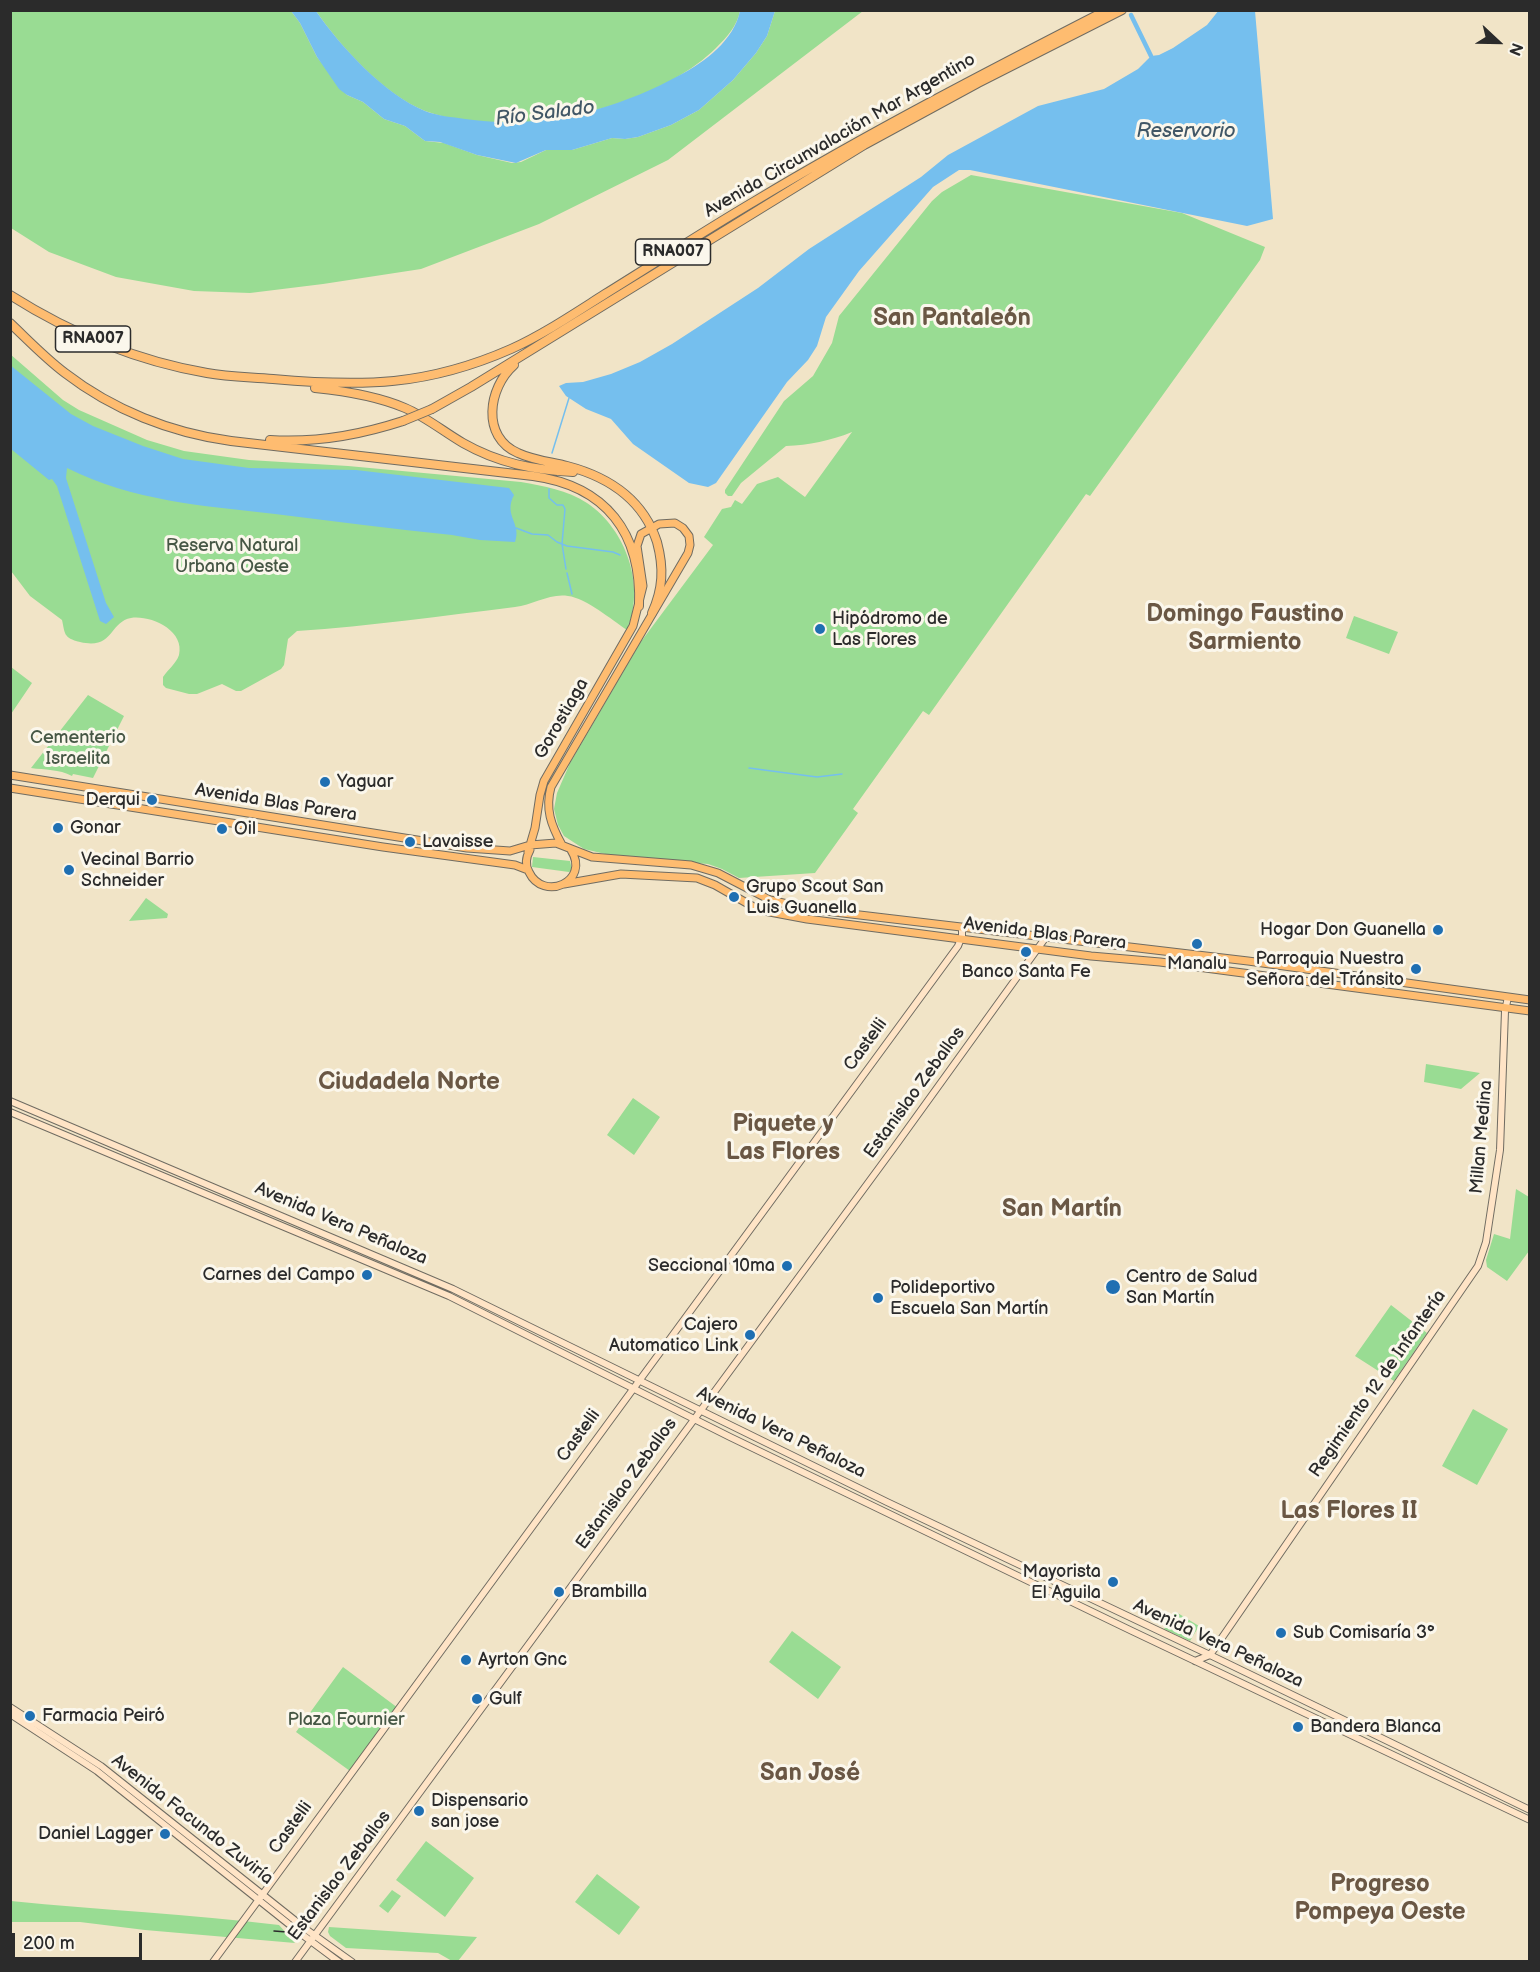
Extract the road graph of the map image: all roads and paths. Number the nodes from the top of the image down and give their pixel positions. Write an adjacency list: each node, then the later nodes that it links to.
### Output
1 (1107, 10): 6 (highway, Avenida Circunvalación Mar Argentino / RNA007)
2 (1122, 11): 3 (highway, RNA007)
3 (686, 255): 7 (highway, RNA007, bridge); 8 (highway)
4 (10, 295): 6 (highway, Avenida Circunvalación Mar Argentino / RNA007)
5 (10, 323): 7 (highway, RNA007)
6 (208, 373): 8 (highway, RNA007)
7 (168, 427): 10 (highway, RNA007)
8 (591, 474): 9 (highway, RNA007)
9 (651, 527): 10 (main road, Gorostiaga); 11 (highway, RNA007); 11 (main road, Gorostiaga)
10 (639, 606): 12 (main road, Gorostiaga)
11 (652, 613): 13 (main road, Gorostiaga)
12 (578, 722): 13 (main road); 17 (main road, Gorostiaga)
13 (585, 726): 16 (main road, Gorostiaga)
14 (10, 776): 17 (main road, Avenida Blas Parera)
15 (10, 788): 19 (main road, Avenida Blas Parera)
16 (562, 845): 17 (main road); 18 (main road)
17 (532, 847): 19 (main road, Gorostiaga)
18 (571, 850): 20 (main road); 21 (main road, Avenida Blas Parera)
19 (528, 870): 20 (main road)
20 (564, 884): 23 (main road, Avenida Blas Parera)
21 (962, 927): 22 (main road, Avenida Blas Parera); 23 (main road, Castelli)
22 (1046, 937): 24 (main road, Estanislao Zeballos); 25 (main road, Avenida Blas Parera)
23 (961, 939): 24 (main road, Avenida Blas Parera); 32 (main road, Castelli)
24 (1040, 948): 27 (main road, Avenida Blas Parera); 34 (main road, Estanislao Zeballos)
25 (1508, 997): 26 (main road, Avenida Blas Parera); 27 (main road, Millan Medina)
26 (1530, 1000)
27 (1505, 1008): 28 (main road, Avenida Blas Parera); 31 (main road, Millan Medina)
28 (1530, 1011)
29 (10, 1101): 32 (main road, Avenida Vera Peñaloza)
30 (10, 1112): 33 (main road, Avenida Vera Peñaloza)
31 (1478, 1266): 36 (main road, Regimiento 12 de Infantería)
32 (638, 1380): 33 (main road, Castelli); 34 (main road, Avenida Vera Peñaloza)
33 (633, 1388): 35 (main road, Avenida Vera Peñaloza); 42 (main road, Castelli)
34 (700, 1410): 35 (main road, Estanislao Zeballos); 36 (main road, Avenida Vera Peñaloza)
35 (694, 1418): 37 (main road, Avenida Vera Peñaloza); 43 (main road, Estanislao Zeballos)
36 (1210, 1655): 37 (main road); 40 (main road, Avenida Vera Peñaloza)
37 (1195, 1661): 41 (main road, Avenida Vera Peñaloza)
38 (10, 1707): 42 (main road, Avenida Facundo Zuviría)
39 (10, 1714): 42 (main road, Avenida Facundo Zuviría)
40 (1530, 1810)
41 (1530, 1820)
42 (260, 1897): 44 (main road, Avenida Facundo Zuviría); 45 (main road, Avenida Facundo Zuviría); 48 (main road, Castelli)
43 (336, 1906): 45 (main road); 46 (main road, Estanislao Zeballos)
44 (275, 1913): 45 (main road); 47 (main road, Avenida Facundo Zuviría)
45 (307, 1929): 46 (main road, Avenida Facundo Zuviría)
46 (315, 1935): 47 (main road, Estanislao Zeballos); 51 (main road, Avenida Facundo Zuviría)
47 (310, 1941): 49 (main road, Estanislao Zeballos); 50 (main road, Avenida Facundo Zuviría)
48 (213, 1962)
49 (296, 1962)
50 (339, 1962)
51 (352, 1962)

